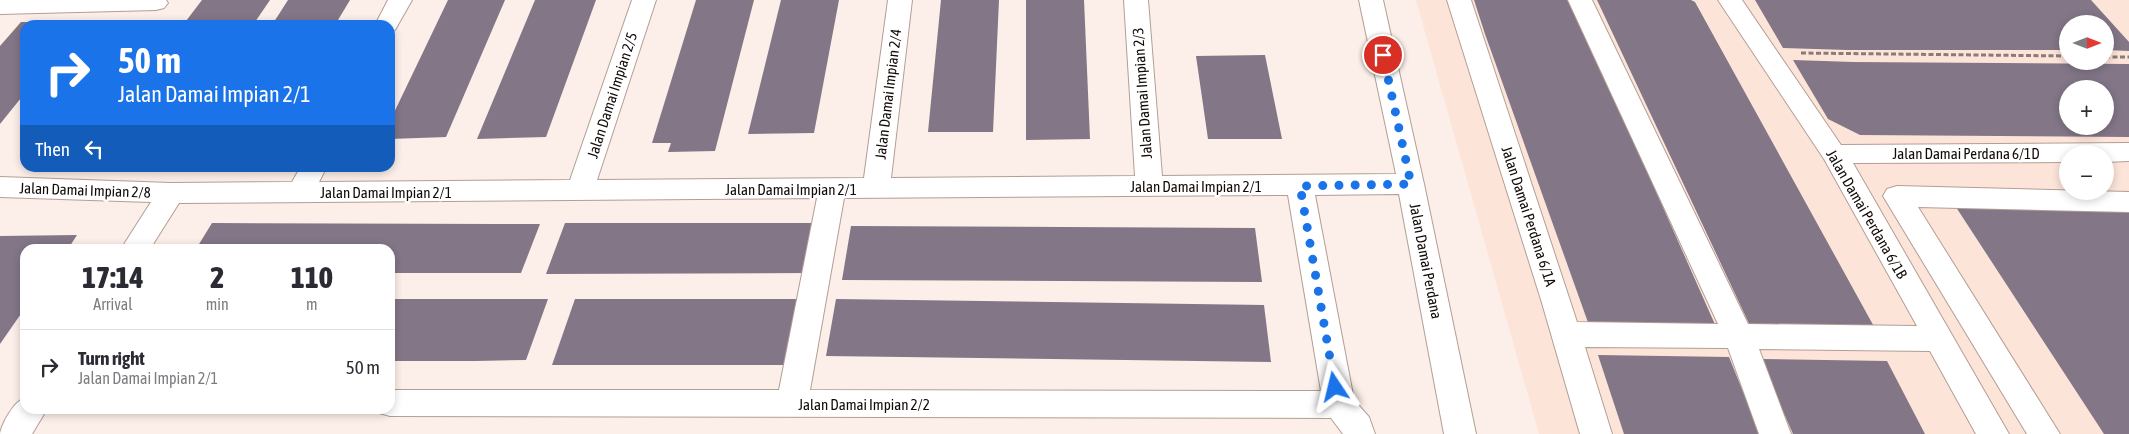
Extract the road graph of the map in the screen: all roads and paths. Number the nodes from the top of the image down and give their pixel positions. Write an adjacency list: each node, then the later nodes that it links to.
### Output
1 (400, 0): 12 (street)
2 (644, 0): 26 (street, Jalan Damai Impian 2/5)
3 (900, 0): 25 (street, Jalan Damai Impian 2/4)
4 (1136, 0): 22 (street, Jalan Damai Impian 2/3)
5 (1371, 0): 21 (street, Jalan Damai Perdana)
6 (1459, 0): 31 (street, Jalan Damai Perdana 6/1A)
7 (1580, 0): 32 (street)
8 (1730, 0): 18 (street, Jalan Damai Perdana 6/1B)
9 (157, 1): 10 (street); 11 (street)
10 (0, 7)
11 (142, 20)
12 (390, 20)
13 (1794, 52): 14 (path)
14 (2059, 56)
15 (2114, 56): 16 (path)
16 (2129, 57)
17 (2129, 152): 18 (street, Jalan Damai Perdana 6/1D)
18 (1834, 154): 33 (street, Jalan Damai Perdana 6/1B)
19 (311, 172): 27 (street)
20 (12, 180): 28 (street, Jalan Damai Impian 2/8)
21 (1411, 184): 23 (street, Jalan Damai Impian 2/1); 40 (street, Jalan Damai Perdana)
22 (1149, 186): 23 (street, Jalan Damai Impian 2/1); 25 (street, Jalan Damai Impian 2/1)
23 (1300, 186): 36 (street)
24 (832, 188): 25 (street, Jalan Damai Impian 2/1); 26 (street, Jalan Damai Impian 2/1); 35 (street)
25 (876, 188)
26 (580, 190): 27 (street, Jalan Damai Impian 2/1)
27 (300, 192): 28 (street, Jalan Damai Impian 2/1)
28 (171, 193): 30 (street)
29 (2129, 202): 44 (street)
30 (138, 244)
31 (1567, 334): 32 (street); 41 (street, Jalan Damai Perdana 6/1A)
32 (1739, 337): 33 (street); 42 (street)
33 (1940, 339): 43 (street, Jalan Damai Perdana 6/1B)
34 (395, 403): 35 (street, Jalan Damai Impian 2/2)
35 (792, 403): 36 (street, Jalan Damai Impian 2/2)
36 (1338, 405): 39 (street)
37 (28, 414): 38 (street)
38 (15, 434)
39 (1359, 434)
40 (1460, 434)
41 (1596, 434)
42 (1776, 434)
43 (1993, 434)
44 (2044, 434)

